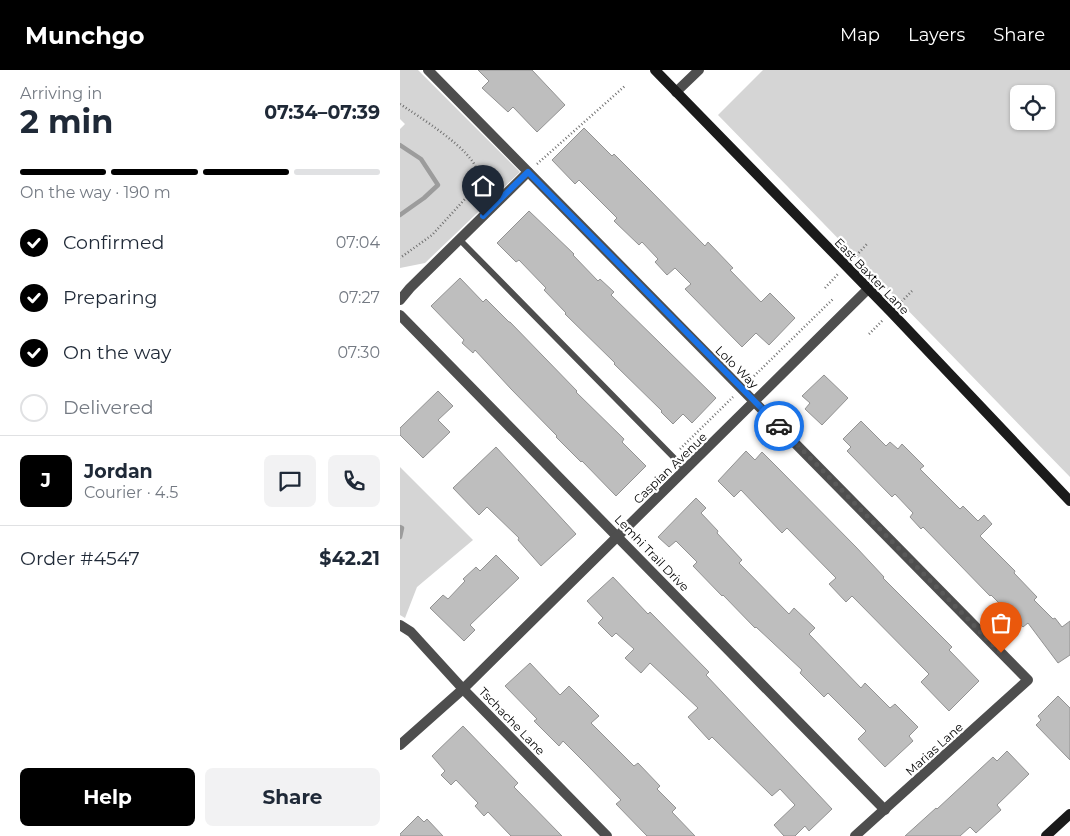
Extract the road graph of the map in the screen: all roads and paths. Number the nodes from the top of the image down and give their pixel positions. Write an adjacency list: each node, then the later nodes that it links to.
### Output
1 (428, 70): 7 (street, Lolo Way)
2 (655, 70): 5 (main road, East Baxter Lane)
3 (699, 70): 5 (street)
4 (626, 85): 7 (path)
5 (676, 92): 10 (main road, East Baxter Lane)
6 (400, 104): 9 (path)
7 (528, 172): 8 (street); 14 (street, Lolo Way)
8 (460, 240): 12 (street); 16 (lane)
9 (400, 258)
10 (868, 290): 15 (street, Caspian Avenue); 18 (main road, East Baxter Lane)
11 (834, 298): 14 (path)
12 (400, 300)
13 (400, 315): 19 (street, Lemhi Trail Drive)
14 (741, 389): 15 (street, Lolo Way); 16 (path)
15 (755, 402): 17 (street, Caspian Avenue); 21 (street, Lolo Way)
16 (673, 456): 17 (lane)
17 (686, 470): 19 (street, Caspian Avenue)
18 (1070, 500)
19 (618, 536): 22 (street, Caspian Avenue); 24 (street, Lemhi Trail Drive)
20 (400, 625): 22 (street, Tschache Lane)
21 (1028, 680): 24 (street, Marias Lane)
22 (463, 689): 23 (street, Caspian Avenue); 26 (street, Tschache Lane)
23 (400, 745)
24 (885, 810): 27 (street, Marias Lane)
25 (1070, 814): 28 (main road)
26 (607, 836)
27 (855, 836)
28 (1046, 836)

